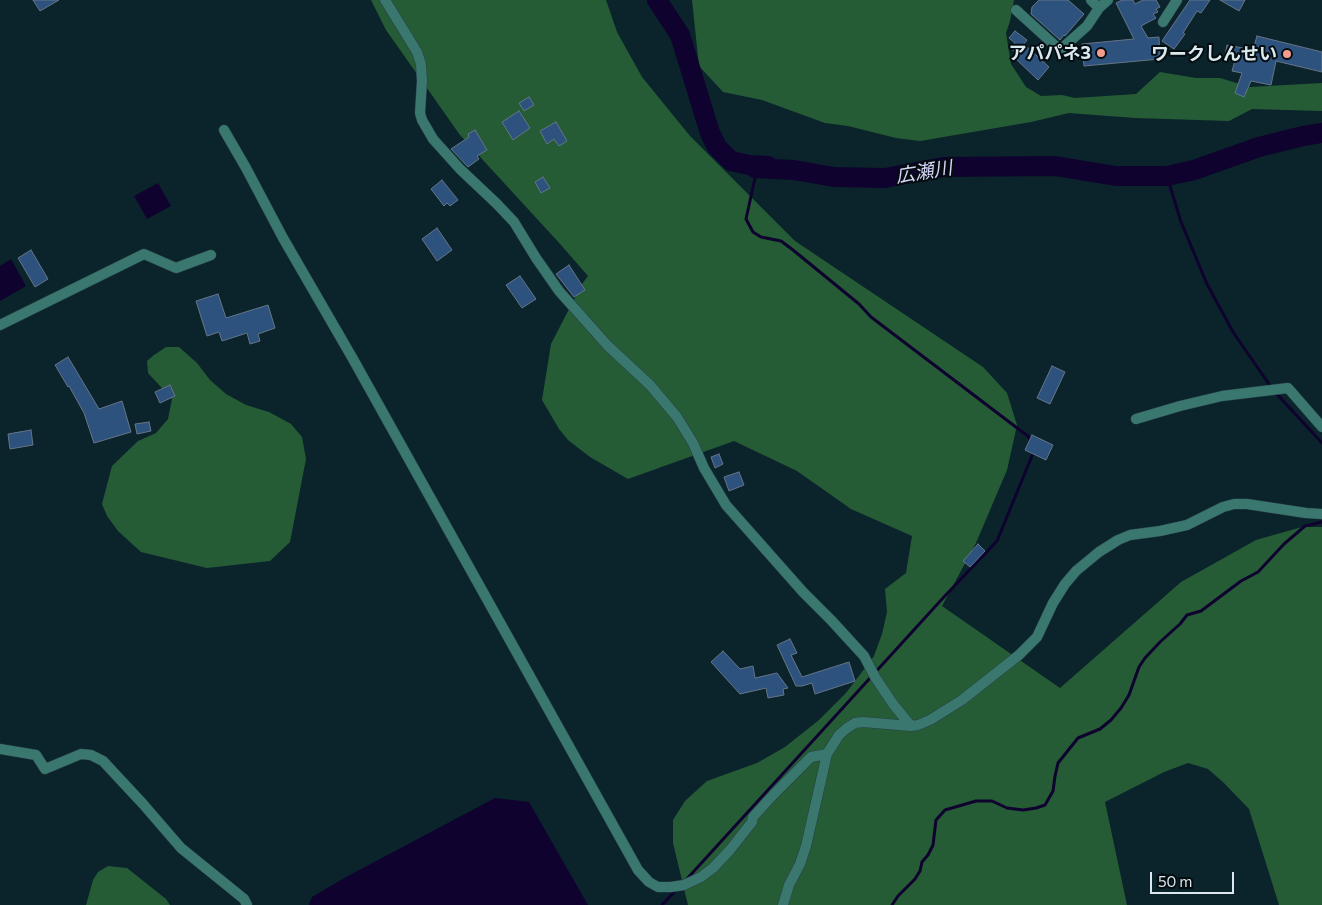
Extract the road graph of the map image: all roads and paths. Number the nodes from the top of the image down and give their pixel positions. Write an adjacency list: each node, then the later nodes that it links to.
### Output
1 (385, 0): 14 (street)
2 (1090, 0): 5 (street)
3 (1108, 0): 5 (street)
4 (1177, 0): 7 (street)
5 (1099, 8): 6 (street)
6 (1016, 10)
7 (1164, 22)
8 (224, 130): 16 (street)
9 (211, 255): 10 (street)
10 (0, 326)
11 (1136, 419): 12 (street)
12 (1322, 427)
13 (1322, 514): 14 (street)
14 (911, 726): 16 (street)
15 (0, 749): 17 (street)
16 (827, 754): 18 (street)
17 (247, 905)
18 (783, 905)

